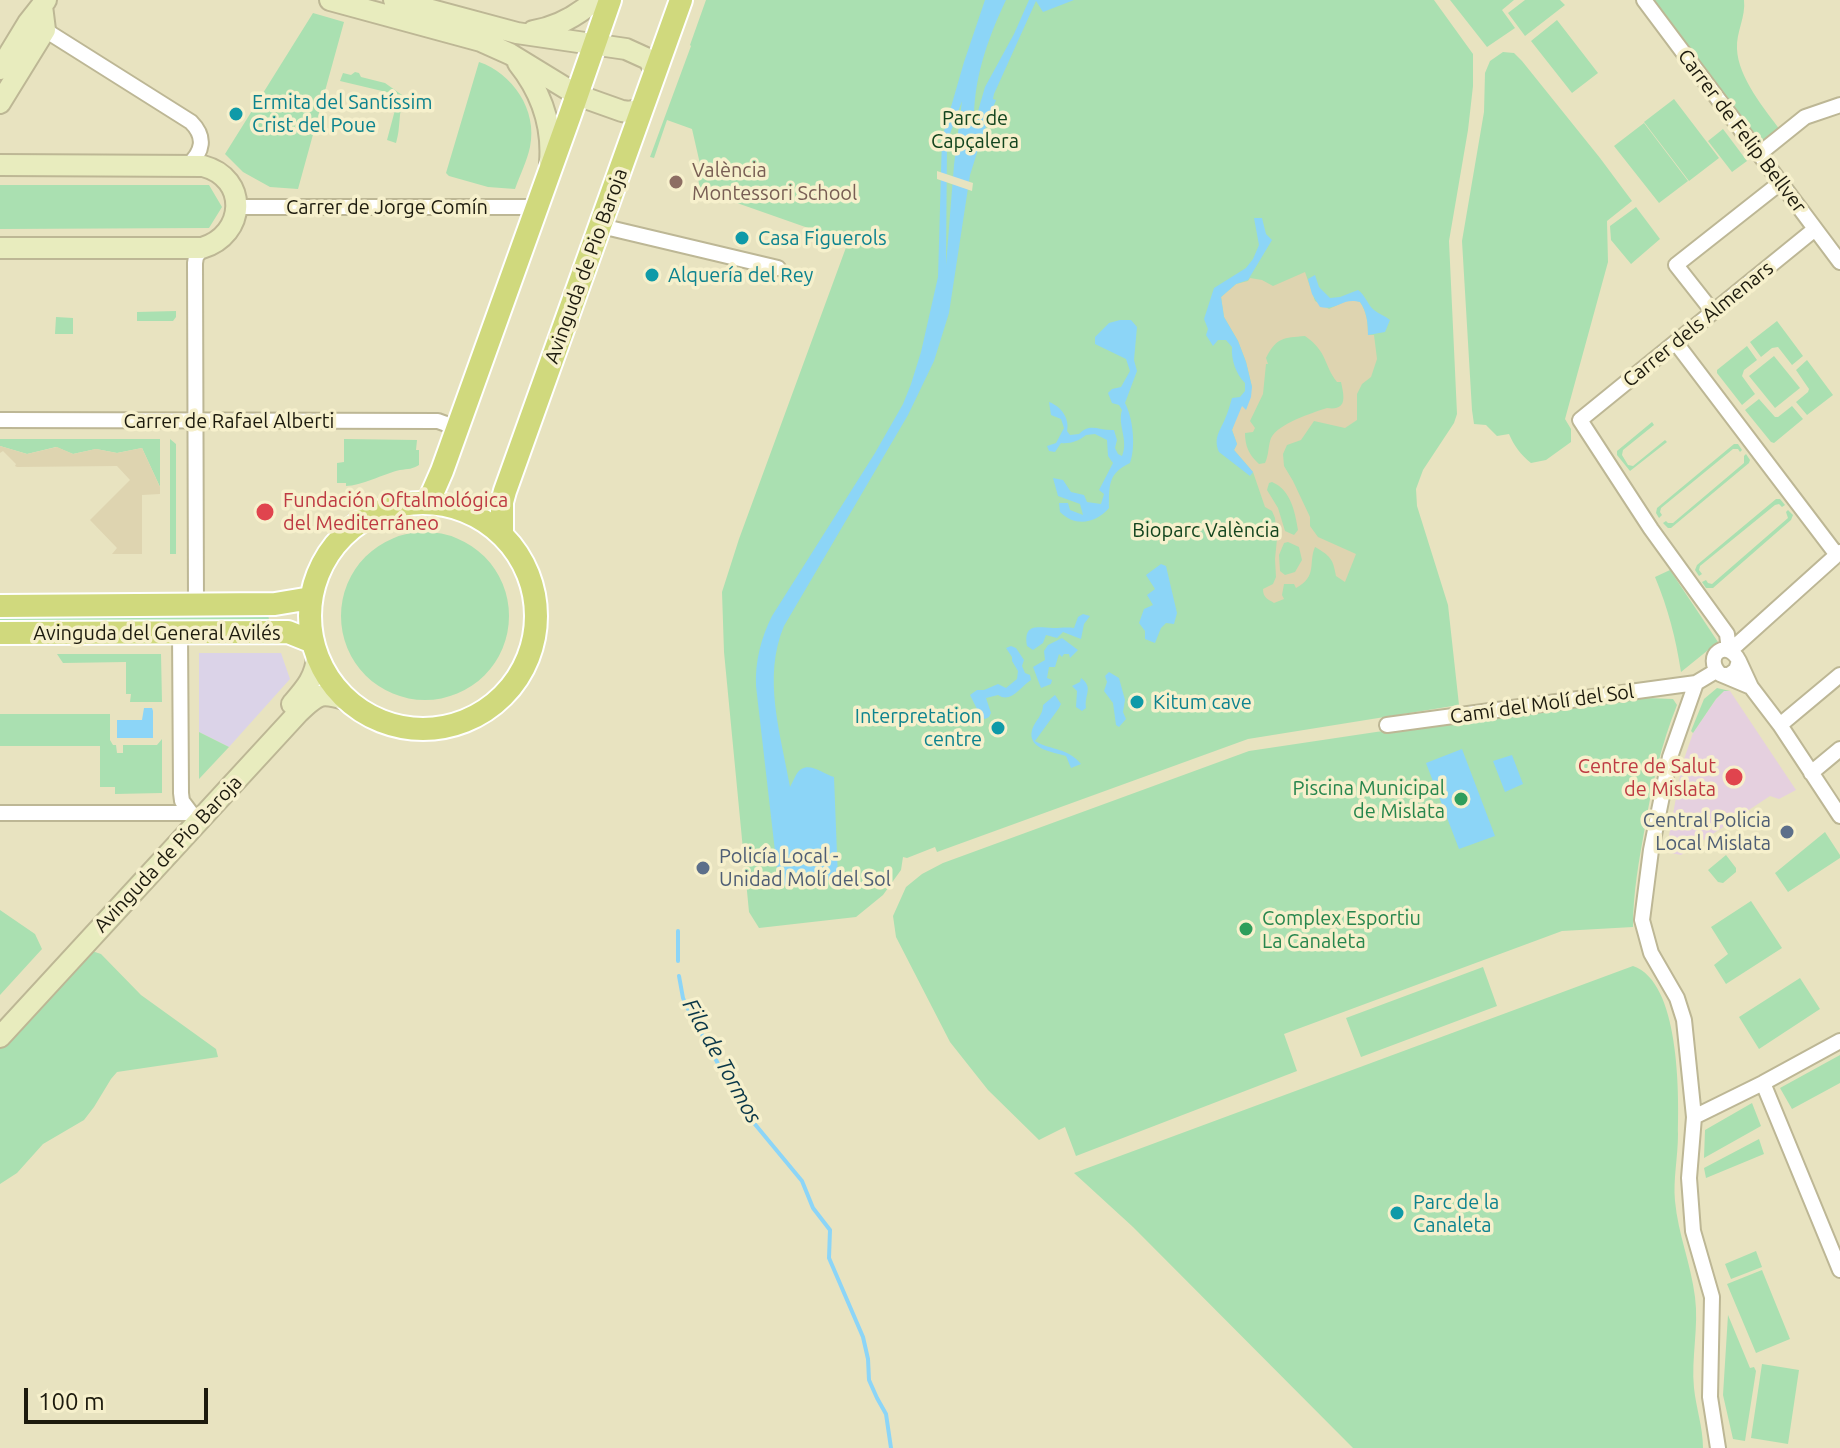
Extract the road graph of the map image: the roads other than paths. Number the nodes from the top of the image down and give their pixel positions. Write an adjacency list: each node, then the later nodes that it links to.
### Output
1 (330, 0): 11 (street)
2 (394, 0): 9 (street)
3 (595, 0): 9 (street)
4 (610, 0): 10 (main road)
5 (681, 0): 13 (main road, Avinguda de Pio Baroja)
6 (1644, 0): 18 (street, Carrer de Felip Bellver)
7 (44, 3): 8 (street); 12 (street)
8 (45, 30): 15 (street); 20 (street)
9 (517, 33): 10 (street)
10 (595, 44): 13 (street); 14 (main road)
11 (510, 54): 14 (street); 21 (street)
12 (3, 59)
13 (656, 71): 17 (main road, Avinguda de Pio Baroja)
14 (577, 95): 17 (street); 21 (main road)
15 (0, 103)
16 (1840, 105): 18 (street)
17 (642, 109): 25 (main road, Avinguda de Pio Baroja)
18 (1759, 154): 22 (street, Carrer de Felip Bellver)
19 (0, 165): 20 (street)
20 (188, 165): 23 (street)
21 (550, 172): 24 (main road)
22 (1780, 183): 26 (street, Carrer de Felip Bellver); 31 (street)
23 (237, 207): 24 (street, Carrer de Jorge Comín); 28 (street)
24 (537, 207): 35 (main road)
25 (601, 226): 30 (street); 37 (main road, Avinguda de Pio Baroja)
26 (1815, 229): 29 (street, Carrer de Felip Bellver); 31 (street, Carrer dels Almenars)
27 (0, 248): 28 (street)
28 (202, 248): 34 (street)
29 (1840, 262)
30 (778, 268)
31 (1713, 312): 32 (street, Carrer dels Almenars)
32 (1676, 343): 38 (street); 45 (street, Carrer dels Almenars)
33 (0, 420): 34 (street, Carrer de Rafael Alberti)
34 (195, 420): 35 (street, Carrer de Rafael Alberti); 40 (street)
35 (457, 428): 36 (main road)
36 (428, 503): 37 (main road); 39 (main road)
37 (502, 534): 50 (main road)
38 (1838, 553): 45 (street)
39 (311, 598): 40 (main road, Avinguda del General Avilés); 44 (main road)
40 (196, 605): 41 (main road, Avinguda del General Avilés)
41 (0, 606)
42 (180, 632): 43 (main road, Avinguda del General Avilés); 44 (main road, Avinguda del General Avilés); 56 (street)
43 (0, 633)
44 (315, 649): 50 (main road); 56 (street, Avinguda de Pio Baroja)
45 (1735, 652): 46 (street); 46 (street); 49 (street)
46 (1720, 673): 48 (street); 49 (street)
47 (1840, 675): 52 (street)
48 (1696, 683): 51 (street, Camí del Molí del Sol); 62 (street)
49 (1751, 687): 52 (street)
50 (347, 700): 59 (street, Avinguda de Pio Baroja)
51 (1387, 725)
52 (1780, 725): 54 (street)
53 (1840, 749): 54 (street)
54 (1811, 773): 57 (street)
55 (0, 813): 56 (street)
56 (191, 813): 58 (street, Avinguda de Pio Baroja)
57 (1840, 816)
58 (0, 1022)
59 (0, 1037)
60 (1840, 1041): 61 (street)
61 (1763, 1083): 62 (street); 63 (street)
62 (1694, 1117): 64 (street)
63 (1840, 1270)
64 (1718, 1448)

